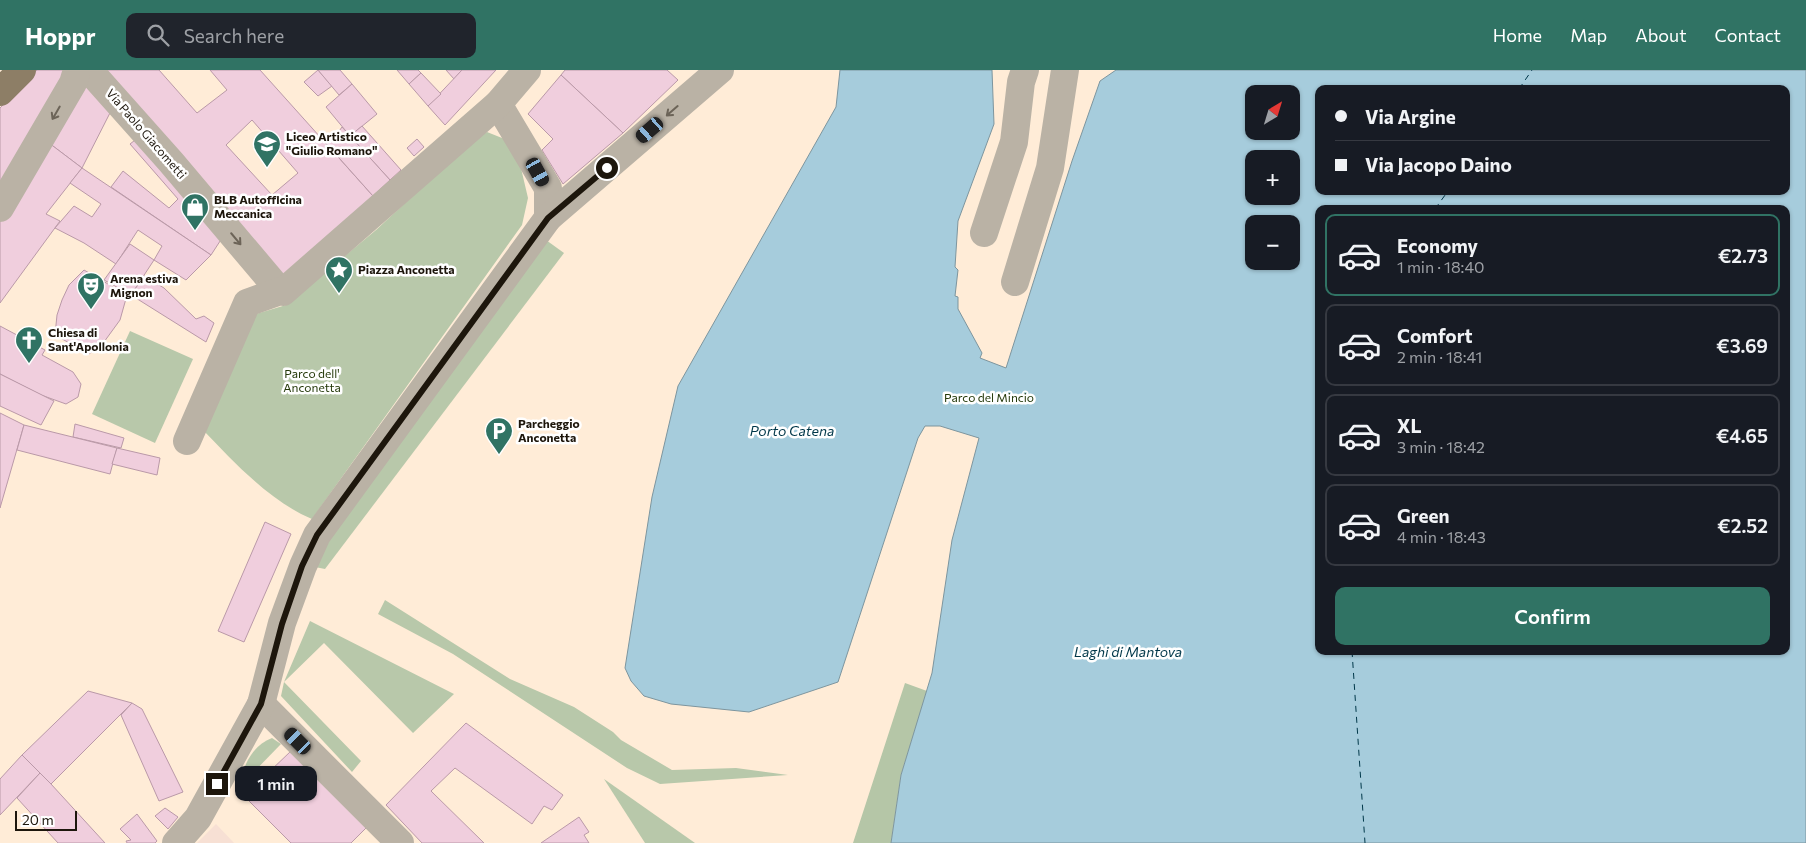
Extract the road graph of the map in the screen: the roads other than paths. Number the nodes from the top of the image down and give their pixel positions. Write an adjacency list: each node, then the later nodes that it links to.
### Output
1 (22, 70): 8 (main road)
2 (77, 70): 10 (street, one-way to 10)
3 (89, 70): 14 (street, Via Paolo Giacometti, one-way to 14)
4 (528, 70): 9 (street)
5 (1025, 70): 12 (street)
6 (1065, 70): 13 (street)
7 (709, 73): 11 (street, one-way to 11)
8 (0, 92)
9 (498, 104): 11 (street); 14 (street)
10 (0, 208)
11 (548, 218): 16 (street)
12 (984, 233)
13 (1015, 282)
14 (280, 291): 15 (street)
15 (187, 441)
16 (261, 704): 17 (street); 18 (street)
17 (176, 843)
18 (400, 843)

